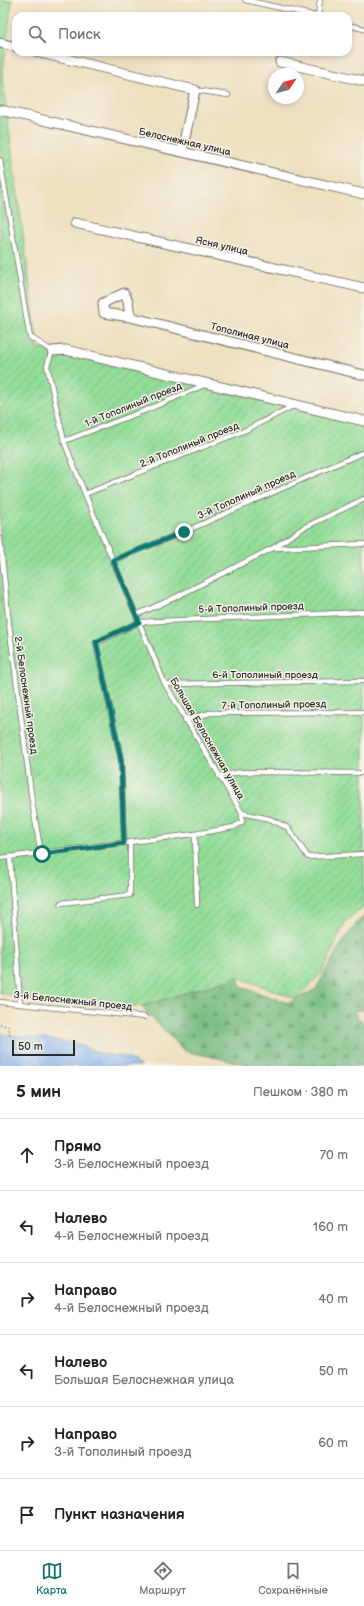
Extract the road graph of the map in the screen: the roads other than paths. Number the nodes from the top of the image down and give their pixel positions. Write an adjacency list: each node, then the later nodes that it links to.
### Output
1 (245, 0): 3 (lane)
2 (320, 0): 4 (lane)
3 (299, 12)
4 (318, 12)
5 (352, 25): 6 (lane)
6 (364, 29)
7 (0, 43): 8 (street)
8 (12, 46)
9 (54, 56): 12 (street)
10 (280, 62): 11 (street)
11 (364, 81)
12 (195, 90): 13 (lane); 15 (street)
13 (228, 96)
14 (0, 110): 15 (street, Белоснежная улица)
15 (182, 151): 17 (street, Белоснежная улица)
16 (0, 160): 21 (lane)
17 (364, 194)
18 (75, 223): 19 (street, Ясня улица)
19 (364, 288)
20 (130, 317): 22 (street, Тополиная улица)
21 (52, 351): 23 (street); 26 (lane, Большая Белоснежная улица)
22 (364, 375)
23 (208, 382): 24 (street); 26 (lane, 1-й Тополиный проезд)
24 (297, 404): 25 (street); 28 (lane, 2-й Тополиный проезд)
25 (364, 421)
26 (64, 441): 28 (lane, Большая Белоснежная улица)
27 (364, 452): 33 (lane, 3-й Тополиный проезд)
28 (84, 494): 33 (lane, Большая Белоснежная улица)
29 (364, 499): 32 (lane)
30 (0, 539): 47 (lane, 2-й Белоснежный проезд)
31 (364, 544): 32 (lane)
32 (273, 548): 35 (lane)
33 (113, 560): 35 (lane, Большая Белоснежная улица)
34 (364, 612): 36 (lane, 5-й Тополиный проезд)
35 (136, 615): 36 (lane, Большая Белоснежная улица)
36 (139, 622): 38 (lane, Большая Белоснежная улица); 46 (lane)
37 (364, 682): 38 (lane, 6-й Тополиный проезд)
38 (165, 684): 40 (lane, Большая Белоснежная улица)
39 (364, 712): 40 (lane, 7-й Тополиный проезд)
40 (186, 720): 42 (lane, Большая Белоснежная улица)
41 (364, 772): 42 (lane)
42 (219, 776): 43 (lane, Большая Белоснежная улица)
43 (242, 812): 44 (lane, Большая Белоснежная улица); 48 (lane)
44 (196, 834): 45 (lane); 52 (lane)
45 (130, 842): 46 (lane); 51 (lane)
46 (124, 843): 47 (lane)
47 (42, 854): 49 (lane)
48 (364, 854)
49 (10, 857): 50 (lane); 54 (lane)
50 (0, 858)
51 (61, 903)
52 (197, 905)
53 (0, 1002): 54 (lane, 3-й Белоснежный проезд)
54 (20, 1003): 55 (lane, 3-й Белоснежный проезд)
55 (145, 1017)

